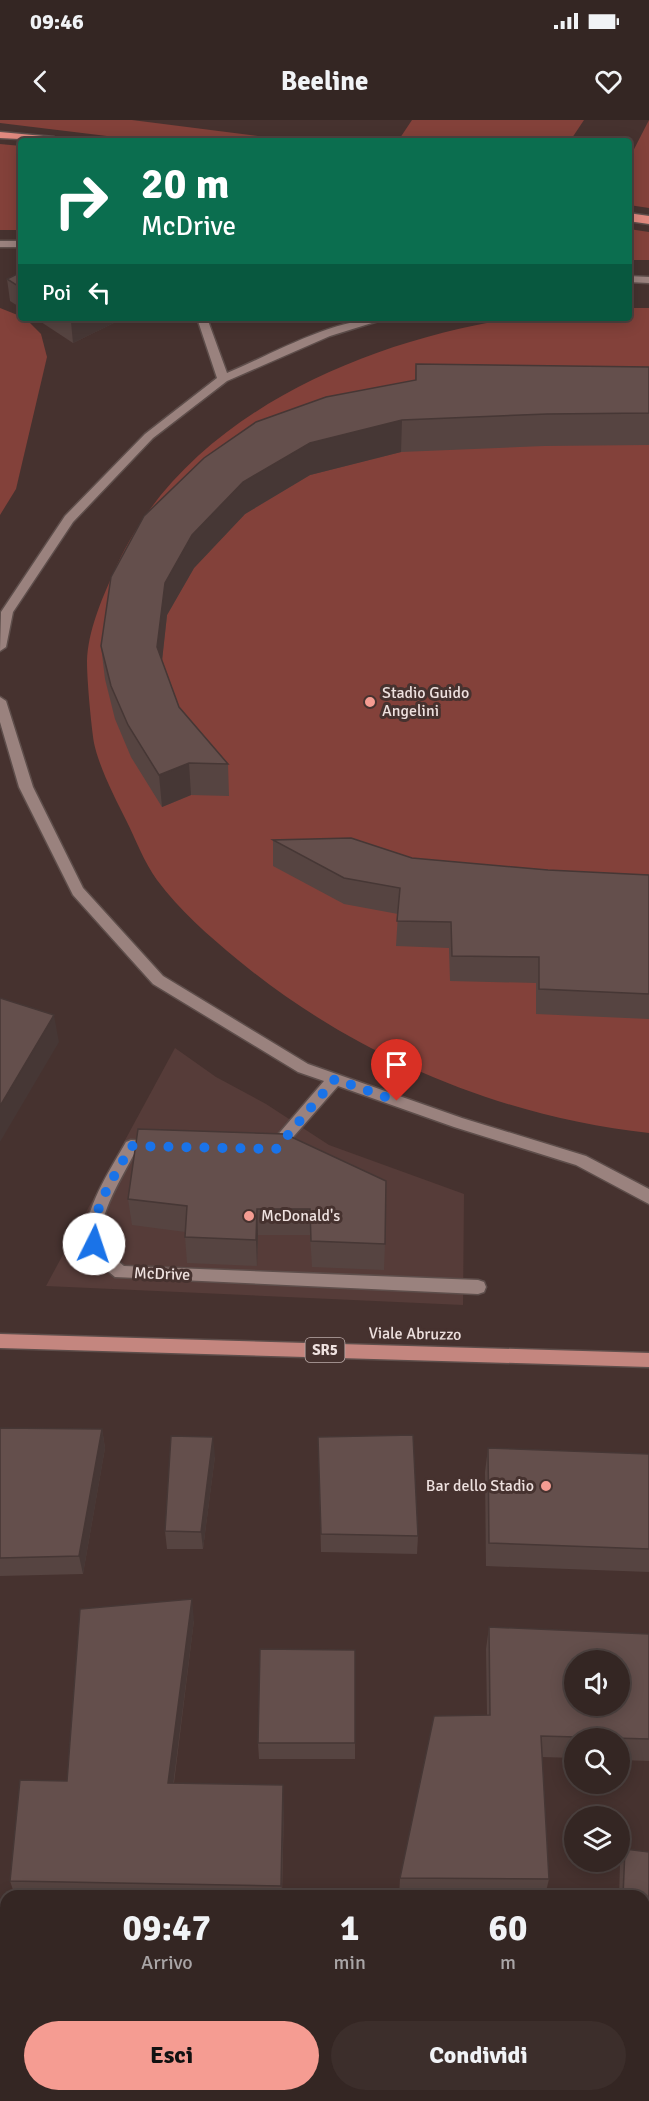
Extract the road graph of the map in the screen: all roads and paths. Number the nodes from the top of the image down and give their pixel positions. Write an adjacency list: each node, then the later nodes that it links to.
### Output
1 (0, 135): 2 (highway)
2 (27, 138)
3 (632, 218): 4 (highway)
4 (649, 220)
5 (0, 244): 6 (street)
6 (18, 244)
7 (632, 279): 8 (street)
8 (649, 280)
9 (203, 321): 11 (street)
10 (373, 321): 11 (street)
11 (223, 379): 12 (street)
12 (0, 647)
13 (0, 700): 14 (street)
14 (335, 1079): 16 (street); 17 (street)
15 (175, 1147): 18 (street, McDrive)
16 (254, 1148)
17 (649, 1198)
18 (478, 1287)
19 (0, 1341): 20 (main road, Viale Abruzzo / SR5)
20 (649, 1359)

